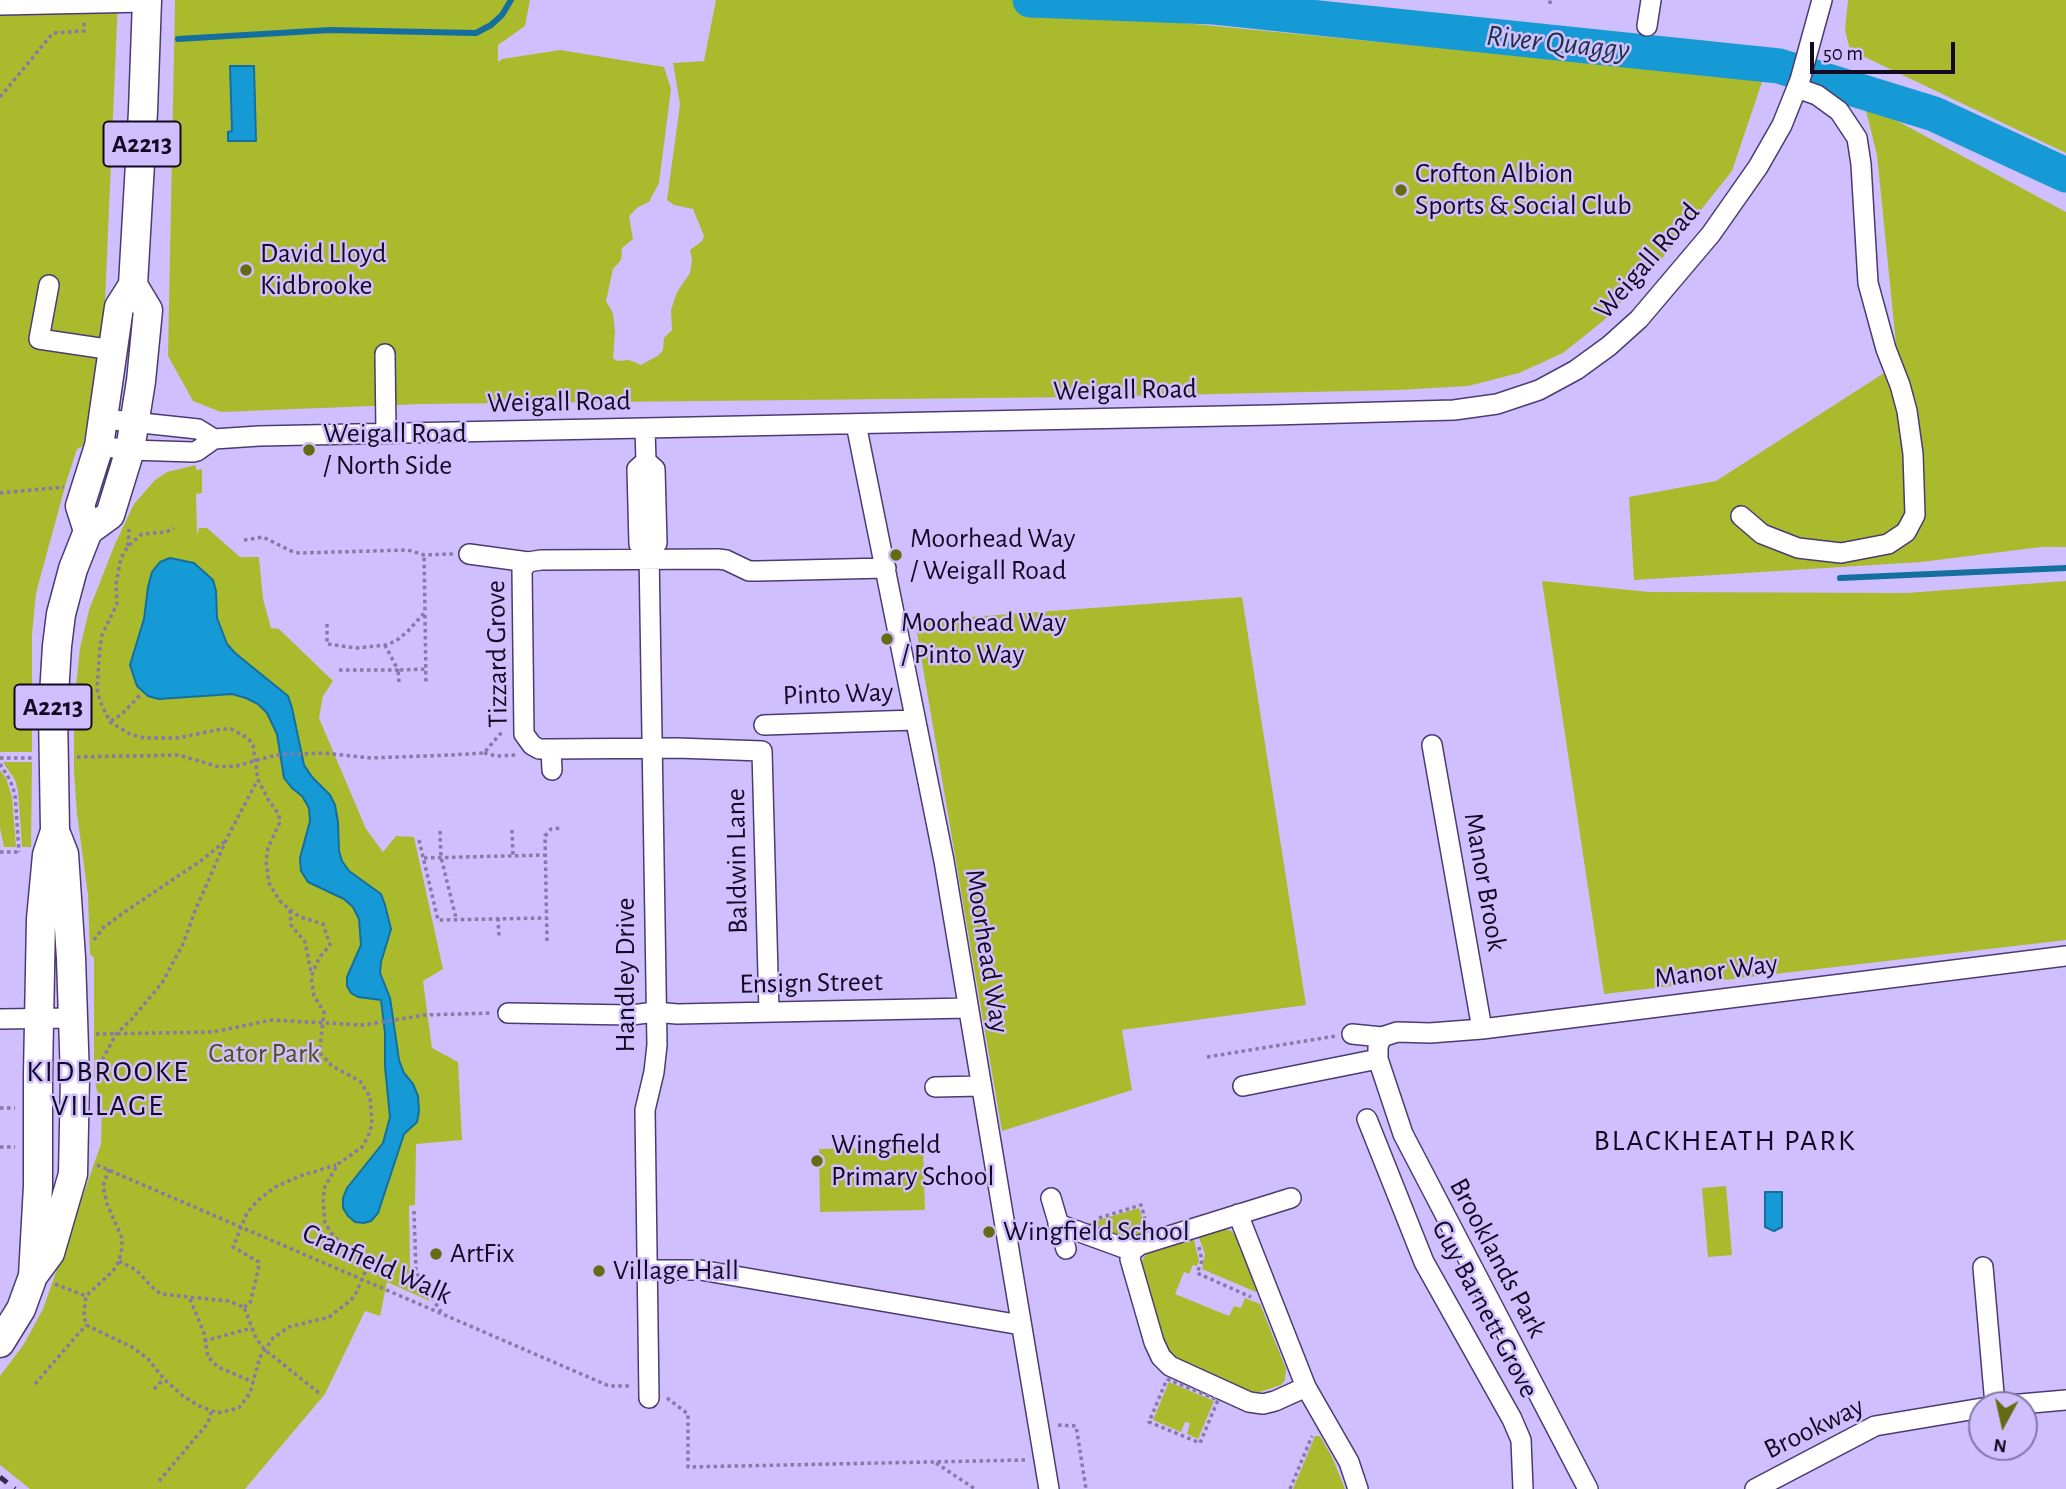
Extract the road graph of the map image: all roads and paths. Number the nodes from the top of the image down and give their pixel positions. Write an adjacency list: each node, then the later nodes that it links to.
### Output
1 (1651, 0): 6 (street)
2 (1822, 0): 7 (street, Weigall Road)
3 (146, 1): 4 (street); 10 (highway, A2213)
4 (0, 5)
5 (85, 17): 8 (path)
6 (1647, 26)
7 (1801, 77): 14 (street, Weigall Road); 22 (street)
8 (0, 97)
9 (49, 285): 11 (street)
10 (133, 285): 11 (highway, A2213); 13 (highway, A2213)
11 (113, 350): 16 (highway, A2213)
12 (385, 354): 17 (street)
13 (136, 422): 16 (street, Weigall Road); 18 (street, Weigall Road); 19 (highway, A2213)
14 (856, 424): 15 (street, Weigall Road); 30 (street, Moorhead Way)
15 (645, 429): 17 (street, Weigall Road); 28 (street, Handley Drive)
16 (101, 432): 19 (street, Weigall Road); 24 (highway, A2213)
17 (386, 432): 18 (street, Weigall Road)
18 (214, 439): 19 (street, Weigall Road)
19 (130, 450): 24 (highway, A2213)
20 (70, 487): 21 (path)
21 (0, 493)
22 (1741, 516)
23 (174, 528): 41 (path)
24 (88, 531): 58 (highway, A2213)
25 (244, 540): 27 (path)
26 (469, 554): 27 (path); 29 (street)
27 (424, 555): 31 (path)
28 (649, 555): 29 (street, Tizzard Grove); 30 (street, Tizzard Grove); 45 (street, Handley Drive)
29 (527, 562): 43 (street, Tizzard Grove)
30 (886, 568): 40 (street, Moorhead Way)
31 (425, 612): 33 (path); 34 (path)
32 (327, 624): 33 (path)
33 (385, 645): 36 (path)
34 (426, 669): 36 (path); 38 (path)
35 (339, 670): 36 (path)
36 (398, 670): 37 (path)
37 (399, 682)
38 (426, 685)
39 (140, 695): 41 (path)
40 (915, 720): 42 (street, Pinto Way); 78 (street, Moorhead Way)
41 (110, 722): 52 (path)
42 (764, 725)
43 (524, 734): 46 (street, Tizzard Grove); 47 (path)
44 (1432, 745): 86 (street, Manor Brook)
45 (651, 749): 46 (street); 79 (street, Handley Drive); 80 (street, Baldwin Lane)
46 (551, 750): 54 (street)
47 (484, 753): 48 (path); 52 (path)
48 (522, 755)
49 (72, 757): 52 (path)
50 (0, 758): 51 (path)
51 (35, 758)
52 (256, 760): 55 (path)
53 (0, 764): 63 (path)
54 (552, 770)
55 (258, 780): 60 (path); 69 (path)
56 (562, 828): 66 (path)
57 (512, 830): 65 (path)
58 (55, 831): 82 (highway, A2213); 83 (highway, A2213)
59 (440, 831): 67 (path)
60 (226, 840): 75 (path); 88 (path)
61 (419, 840): 68 (path)
62 (0, 852): 63 (path)
63 (19, 852): 64 (path)
64 (26, 852)
65 (513, 855): 66 (path); 67 (path)
66 (545, 855): 72 (path)
67 (441, 857): 68 (path); 70 (path)
68 (424, 858): 70 (path)
69 (290, 910): 77 (path); 77 (path)
70 (456, 918): 71 (path)
71 (498, 918): 72 (path); 73 (path)
72 (546, 918): 74 (path)
73 (499, 936)
74 (547, 942)
75 (86, 949)
76 (2066, 956): 86 (street, Manor Way)
77 (312, 974): 85 (path)
78 (968, 1008): 80 (street, Ensign Street); 93 (street, Moorhead Way)
79 (656, 1012): 80 (street, Ensign Street); 81 (street, Ensign Street); 117 (street, Handley Drive)
80 (769, 1012)
81 (508, 1013): 85 (path)
82 (39, 1018): 83 (street); 84 (street); 119 (highway, A2213)
83 (72, 1018): 119 (highway, A2213)
84 (0, 1019)
85 (324, 1022): 88 (path); 102 (path)
86 (1482, 1029): 90 (street, Manor Way)
87 (100, 1034): 88 (path)
88 (116, 1034): 92 (path)
89 (1352, 1034): 90 (street); 91 (path)
90 (1379, 1047): 94 (street); 155 (street, Brooklands Park)
91 (1207, 1057)
92 (98, 1069)
93 (981, 1086): 95 (street); 126 (street, Moorhead Way)
94 (1243, 1086)
95 (935, 1087)
96 (0, 1108): 97 (path)
97 (17, 1108)
98 (1367, 1119): 154 (street, Guy Barnett Grove)
99 (0, 1147): 100 (path)
100 (17, 1147)
101 (92, 1163): 103 (path, Cranfield Walk)
102 (338, 1164): 109 (path); 118 (path)
103 (109, 1169): 109 (path, Cranfield Walk); 115 (path)
104 (1051, 1198): 108 (street)
105 (1291, 1198): 107 (street)
106 (414, 1211): 124 (path)
107 (1238, 1214): 110 (street); 120 (street)
108 (1058, 1224): 111 (street); 113 (street)
109 (240, 1225): 118 (path, Cranfield Walk); 123 (path)
110 (1193, 1229): 112 (street); 120 (path)
111 (1079, 1232): 112 (path); 114 (street)
112 (1152, 1241): 114 (street)
113 (1066, 1249)
114 (1132, 1251): 134 (street)
115 (119, 1261): 121 (path); 122 (path)
116 (1983, 1267): 136 (street)
117 (648, 1270): 126 (street); 137 (street, Handley Drive)
118 (362, 1278): 124 (path, Cranfield Walk); 130 (path)
119 (42, 1279): 121 (path); 129 (highway, A2213)
120 (1269, 1294): 134 (street)
121 (86, 1296): 125 (path)
122 (192, 1299): 123 (path); 128 (path)
123 (244, 1307): 127 (path)
124 (442, 1313): 137 (path, Cranfield Walk)
125 (86, 1325): 131 (path); 133 (path)
126 (1021, 1325): 145 (street, Moorhead Way)
127 (252, 1328): 128 (path); 130 (path)
128 (205, 1341): 132 (path)
129 (0, 1343)
130 (264, 1349): 132 (path); 138 (path)
131 (164, 1379): 135 (path); 142 (path)
132 (253, 1382): 142 (path)
133 (35, 1384)
134 (1306, 1387): 144 (street)
135 (154, 1389)
136 (1994, 1391)
137 (649, 1392): 147 (path)
138 (319, 1393)
139 (2066, 1400): 140 (street)
140 (2038, 1402)
141 (1968, 1410): 156 (street, Brookway)
142 (211, 1412): 148 (path)
143 (1149, 1422): 143 (path)
144 (1328, 1424): 152 (path); 153 (street)
145 (1038, 1425): 146 (street, Moorhead Way); 151 (path)
146 (1044, 1460): 147 (path); 150 (street, Moorhead Way)
147 (936, 1463): 149 (path)
148 (159, 1481)
149 (975, 1489)
150 (1049, 1489)
151 (1086, 1489)
152 (1290, 1489)
153 (1358, 1489)
154 (1522, 1489)
155 (1588, 1489)
156 (1755, 1489)

